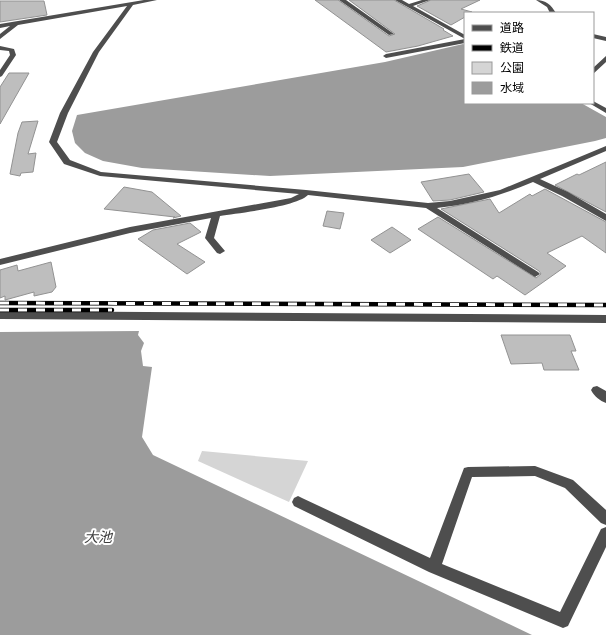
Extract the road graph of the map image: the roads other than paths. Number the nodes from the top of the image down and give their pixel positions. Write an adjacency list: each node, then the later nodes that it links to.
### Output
1 (154, 0): 6 (street)
2 (342, 0): 11 (street)
3 (398, 0): 7 (street)
4 (427, 0): 7 (street)
5 (539, 0): 8 (street)
6 (131, 4): 9 (street); 28 (street)
7 (409, 6): 12 (street)
8 (552, 12)
9 (18, 23): 10 (street); 14 (street)
10 (0, 26)
11 (391, 34)
12 (464, 36)
13 (594, 36): 15 (street)
14 (0, 37)
15 (606, 39)
16 (464, 41): 18 (street)
17 (0, 48): 21 (street)
18 (386, 56)
19 (606, 58): 20 (street)
20 (594, 71)
21 (0, 75)
22 (594, 104): 23 (street)
23 (606, 111)
24 (606, 148): 25 (street)
25 (596, 152): 26 (street); 27 (street)
26 (606, 157)
27 (533, 179): 29 (street); 31 (street)
28 (306, 192): 29 (street); 30 (street)
29 (428, 206): 34 (street)
30 (216, 214): 32 (street); 33 (street)
31 (606, 218)
32 (220, 251)
33 (0, 262)
34 (535, 274)
35 (0, 316): 36 (street)
36 (606, 319)
37 (597, 390): 38 (street)
38 (606, 398)
39 (298, 502): 42 (street)
40 (606, 518): 42 (street)
41 (606, 533): 42 (street)
42 (434, 567)

